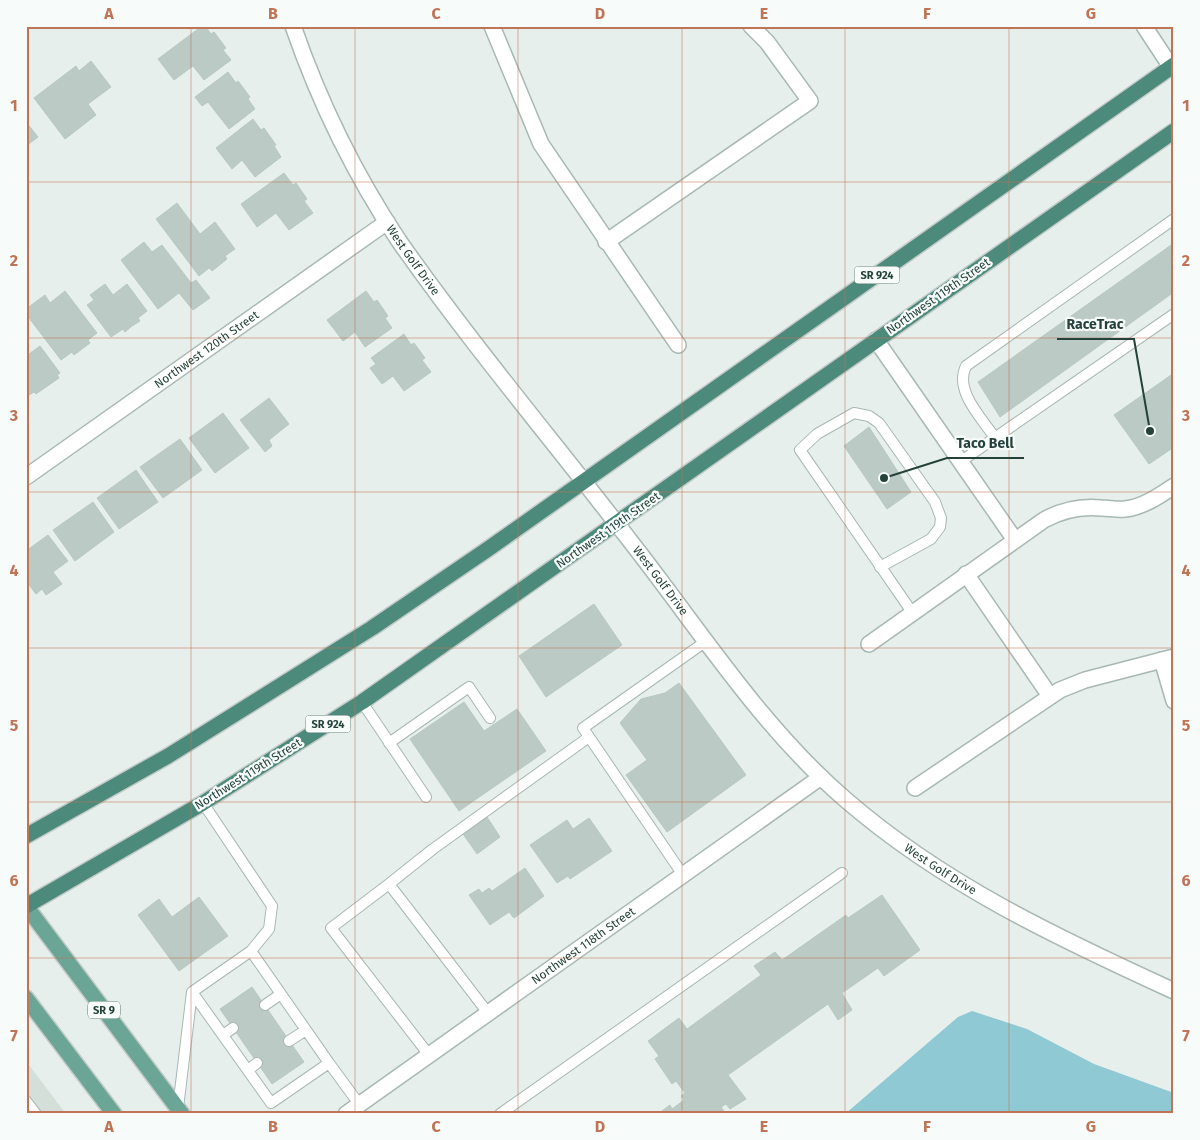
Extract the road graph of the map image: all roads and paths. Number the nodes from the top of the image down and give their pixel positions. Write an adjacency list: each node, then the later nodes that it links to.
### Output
1 (293, 26): 8 (street, West Golf Drive)
2 (492, 26): 9 (street)
3 (751, 26): 9 (street)
4 (1144, 26): 5 (street)
5 (1173, 68): 16 (highway, SR 924)
6 (1174, 131): 11 (highway, Northwest 119th Street / SR 924)
7 (1174, 219): 13 (lane)
8 (387, 222): 15 (street, Northwest 120th Street); 16 (street, West Golf Drive)
9 (606, 242): 12 (street)
10 (1174, 314): 13 (lane)
11 (876, 340): 14 (street); 18 (highway, Northwest 119th Street / SR 924)
12 (678, 345)
13 (995, 438): 14 (lane)
14 (960, 462): 19 (street)
15 (26, 477)
16 (583, 482): 18 (street, West Golf Drive); 36 (highway, SR 924)
17 (1174, 486): 19 (street)
18 (617, 524): 23 (street, West Golf Drive); 28 (highway, Northwest 119th Street / SR 924)
19 (1015, 540): 21 (street)
20 (880, 567): 20 (lane); 22 (lane)
21 (966, 574): 22 (street); 26 (street)
22 (912, 612): 24 (street)
23 (705, 642): 30 (lane); 32 (street, West Golf Drive)
24 (869, 644)
25 (1168, 658): 26 (street); 27 (street)
26 (1050, 696): 33 (street)
27 (1174, 701)
28 (362, 702): 31 (lane); 35 (highway, Northwest 119th Street / SR 924)
29 (490, 718): 31 (lane)
30 (588, 737): 38 (lane); 39 (lane)
31 (389, 742): 34 (lane)
32 (822, 777): 38 (street, Northwest 118th Street); 42 (street, West Golf Drive)
33 (915, 788)
34 (426, 797)
35 (203, 803): 40 (highway, Northwest 119th Street / SR 924); 41 (lane)
36 (26, 836)
37 (842, 873): 62 (lane)
38 (683, 875): 47 (street, Northwest 118th Street)
39 (389, 884): 47 (lane); 52 (lane)
40 (26, 906): 58 (main road, SR 9)
41 (251, 951): 43 (lane); 44 (lane)
42 (1174, 991)
43 (192, 992): 50 (lane); 58 (lane)
44 (281, 994): 46 (lane); 49 (lane)
45 (26, 998): 60 (main road)
46 (265, 1005)
47 (488, 1012): 52 (street, Northwest 118th Street)
48 (233, 1028): 50 (lane)
49 (306, 1030): 51 (lane); 54 (lane)
50 (222, 1035): 55 (lane)
51 (290, 1041)
52 (429, 1055): 57 (street, Northwest 118th Street)
53 (257, 1063): 55 (lane)
54 (329, 1063): 55 (lane); 57 (lane)
55 (248, 1070)
56 (26, 1101): 59 (lane)
57 (359, 1104): 61 (street, Northwest 118th Street)
58 (180, 1111)
59 (36, 1114)
60 (114, 1114)
61 (346, 1114)
62 (500, 1114)

